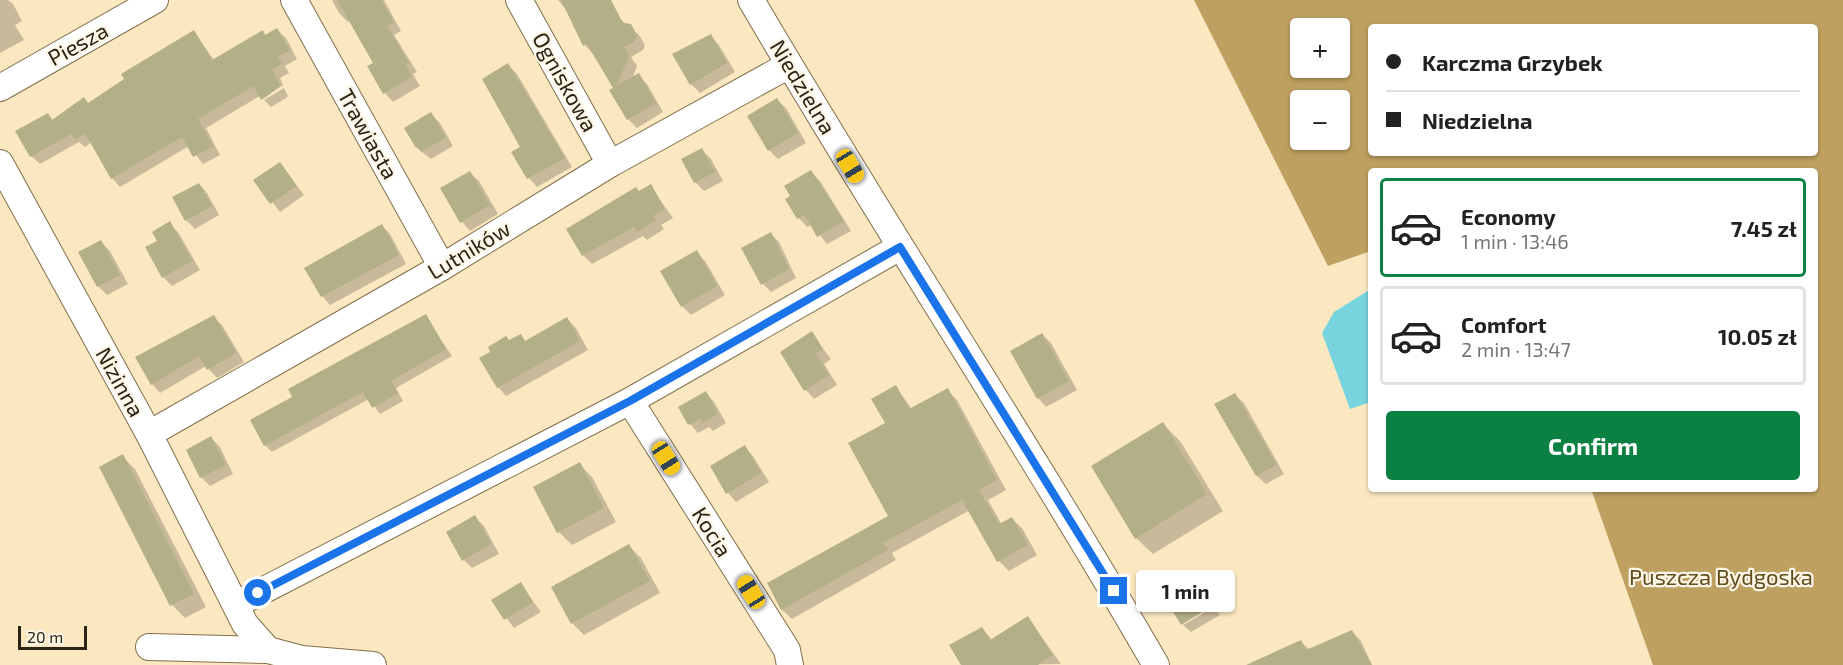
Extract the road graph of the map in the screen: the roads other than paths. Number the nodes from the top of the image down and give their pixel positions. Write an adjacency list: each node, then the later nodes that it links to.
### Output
1 (155, 0): 5 (street, Piesza)
2 (294, 0): 11 (street, Trawiasta)
3 (519, 0): 9 (street, Ogniskowa)
4 (751, 0): 6 (street, Niedzielna)
5 (126, 7): 7 (street, Piesza)
6 (789, 65): 9 (street, Lutników); 10 (street, Niedzielna)
7 (0, 88)
8 (0, 162): 13 (street, Nizinna)
9 (610, 164): 11 (street, Lutników)
10 (900, 247): 12 (street); 19 (street, Niedzielna)
11 (442, 267): 13 (street, Lutników)
12 (630, 401): 14 (street); 18 (street, Kocia)
13 (149, 434): 14 (street, Nizinna)
14 (237, 604): 16 (street, Nizinna)
15 (149, 647): 16 (street)
16 (268, 650): 17 (street)
17 (373, 665)
18 (790, 665)
19 (1156, 665)

